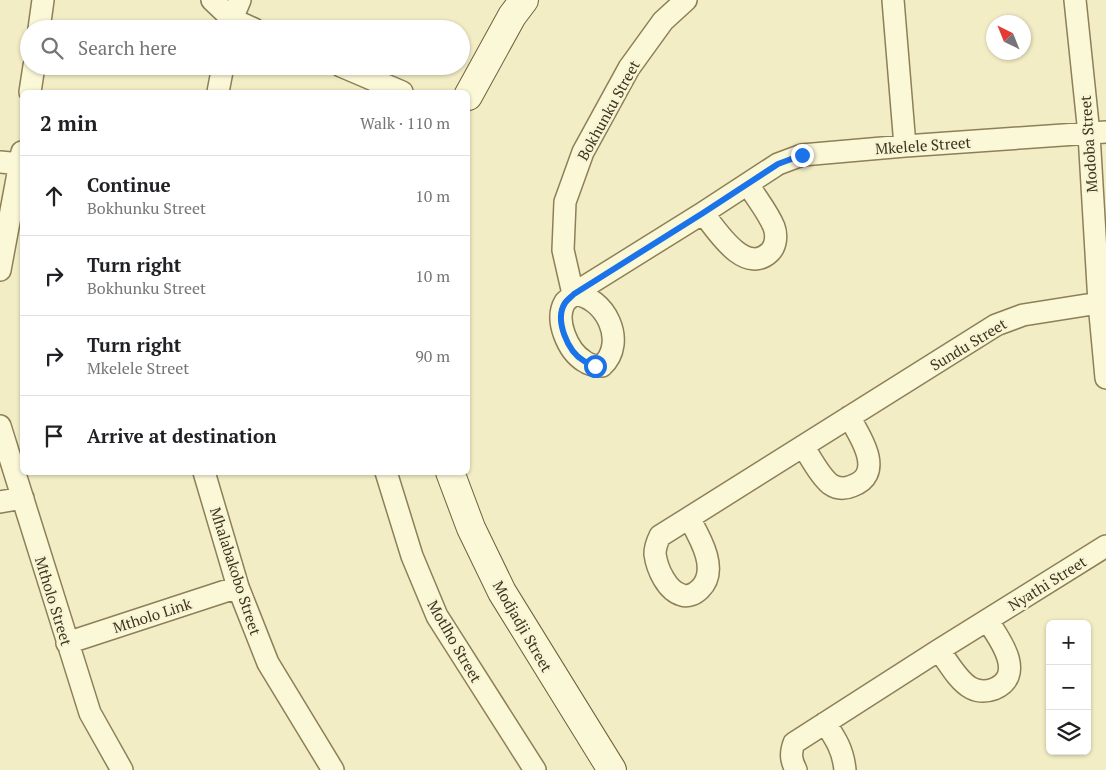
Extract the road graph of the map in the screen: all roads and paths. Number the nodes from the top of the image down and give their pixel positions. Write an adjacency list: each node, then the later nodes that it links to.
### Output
1 (43, 0): 8 (street)
2 (212, 0): 9 (street)
3 (240, 0): 10 (street)
4 (524, 0): 17 (street)
5 (686, 0): 26 (street, Bokhunku Street)
6 (893, 0): 19 (street)
7 (1075, 0): 18 (street, Modoba Street)
8 (40, 20)
9 (228, 20)
10 (232, 20)
11 (33, 75): 14 (street)
12 (221, 75): 15 (street)
13 (362, 75): 16 (street)
14 (30, 90)
15 (218, 90)
16 (397, 90)
17 (470, 92)
18 (1097, 133): 19 (street, Mkelele Street); 27 (street, Modoba Street)
19 (905, 146): 23 (street, Mkelele Street)
20 (20, 158): 21 (street)
21 (0, 162)
22 (20, 168): 25 (street)
23 (748, 184): 24 (street, Mkelele Street); 24 (street)
24 (703, 213): 26 (street, Mkelele Street)
25 (0, 270)
26 (574, 294)
27 (1099, 303): 28 (street, Modoba Street); 29 (street, Sundu Street)
28 (1106, 378)
29 (848, 417): 31 (street, Sundu Street); 31 (street)
30 (0, 426): 35 (street, Mtholo Street)
31 (803, 446): 37 (street, Sundu Street)
32 (205, 475): 39 (street, Mhalabakobo Street)
33 (387, 475): 46 (street, Motlho Street)
34 (451, 475): 47 (street, Modjadji Street)
35 (23, 498): 36 (street); 41 (street, Mtholo Street)
36 (0, 502)
37 (689, 518)
38 (1106, 546): 40 (street, Nyathi Street)
39 (238, 587): 41 (street, Mtholo Link); 45 (street, Mhalabakobo Street)
40 (988, 620): 42 (street, Nyathi Street); 42 (street)
41 (67, 642): 44 (street, Mtholo Street)
42 (939, 650): 43 (street, Nyathi Street)
43 (825, 723): 48 (street, Nyathi Street); 49 (street)
44 (122, 770)
45 (333, 770)
46 (535, 770)
47 (612, 770)
48 (796, 770)
49 (845, 770)

